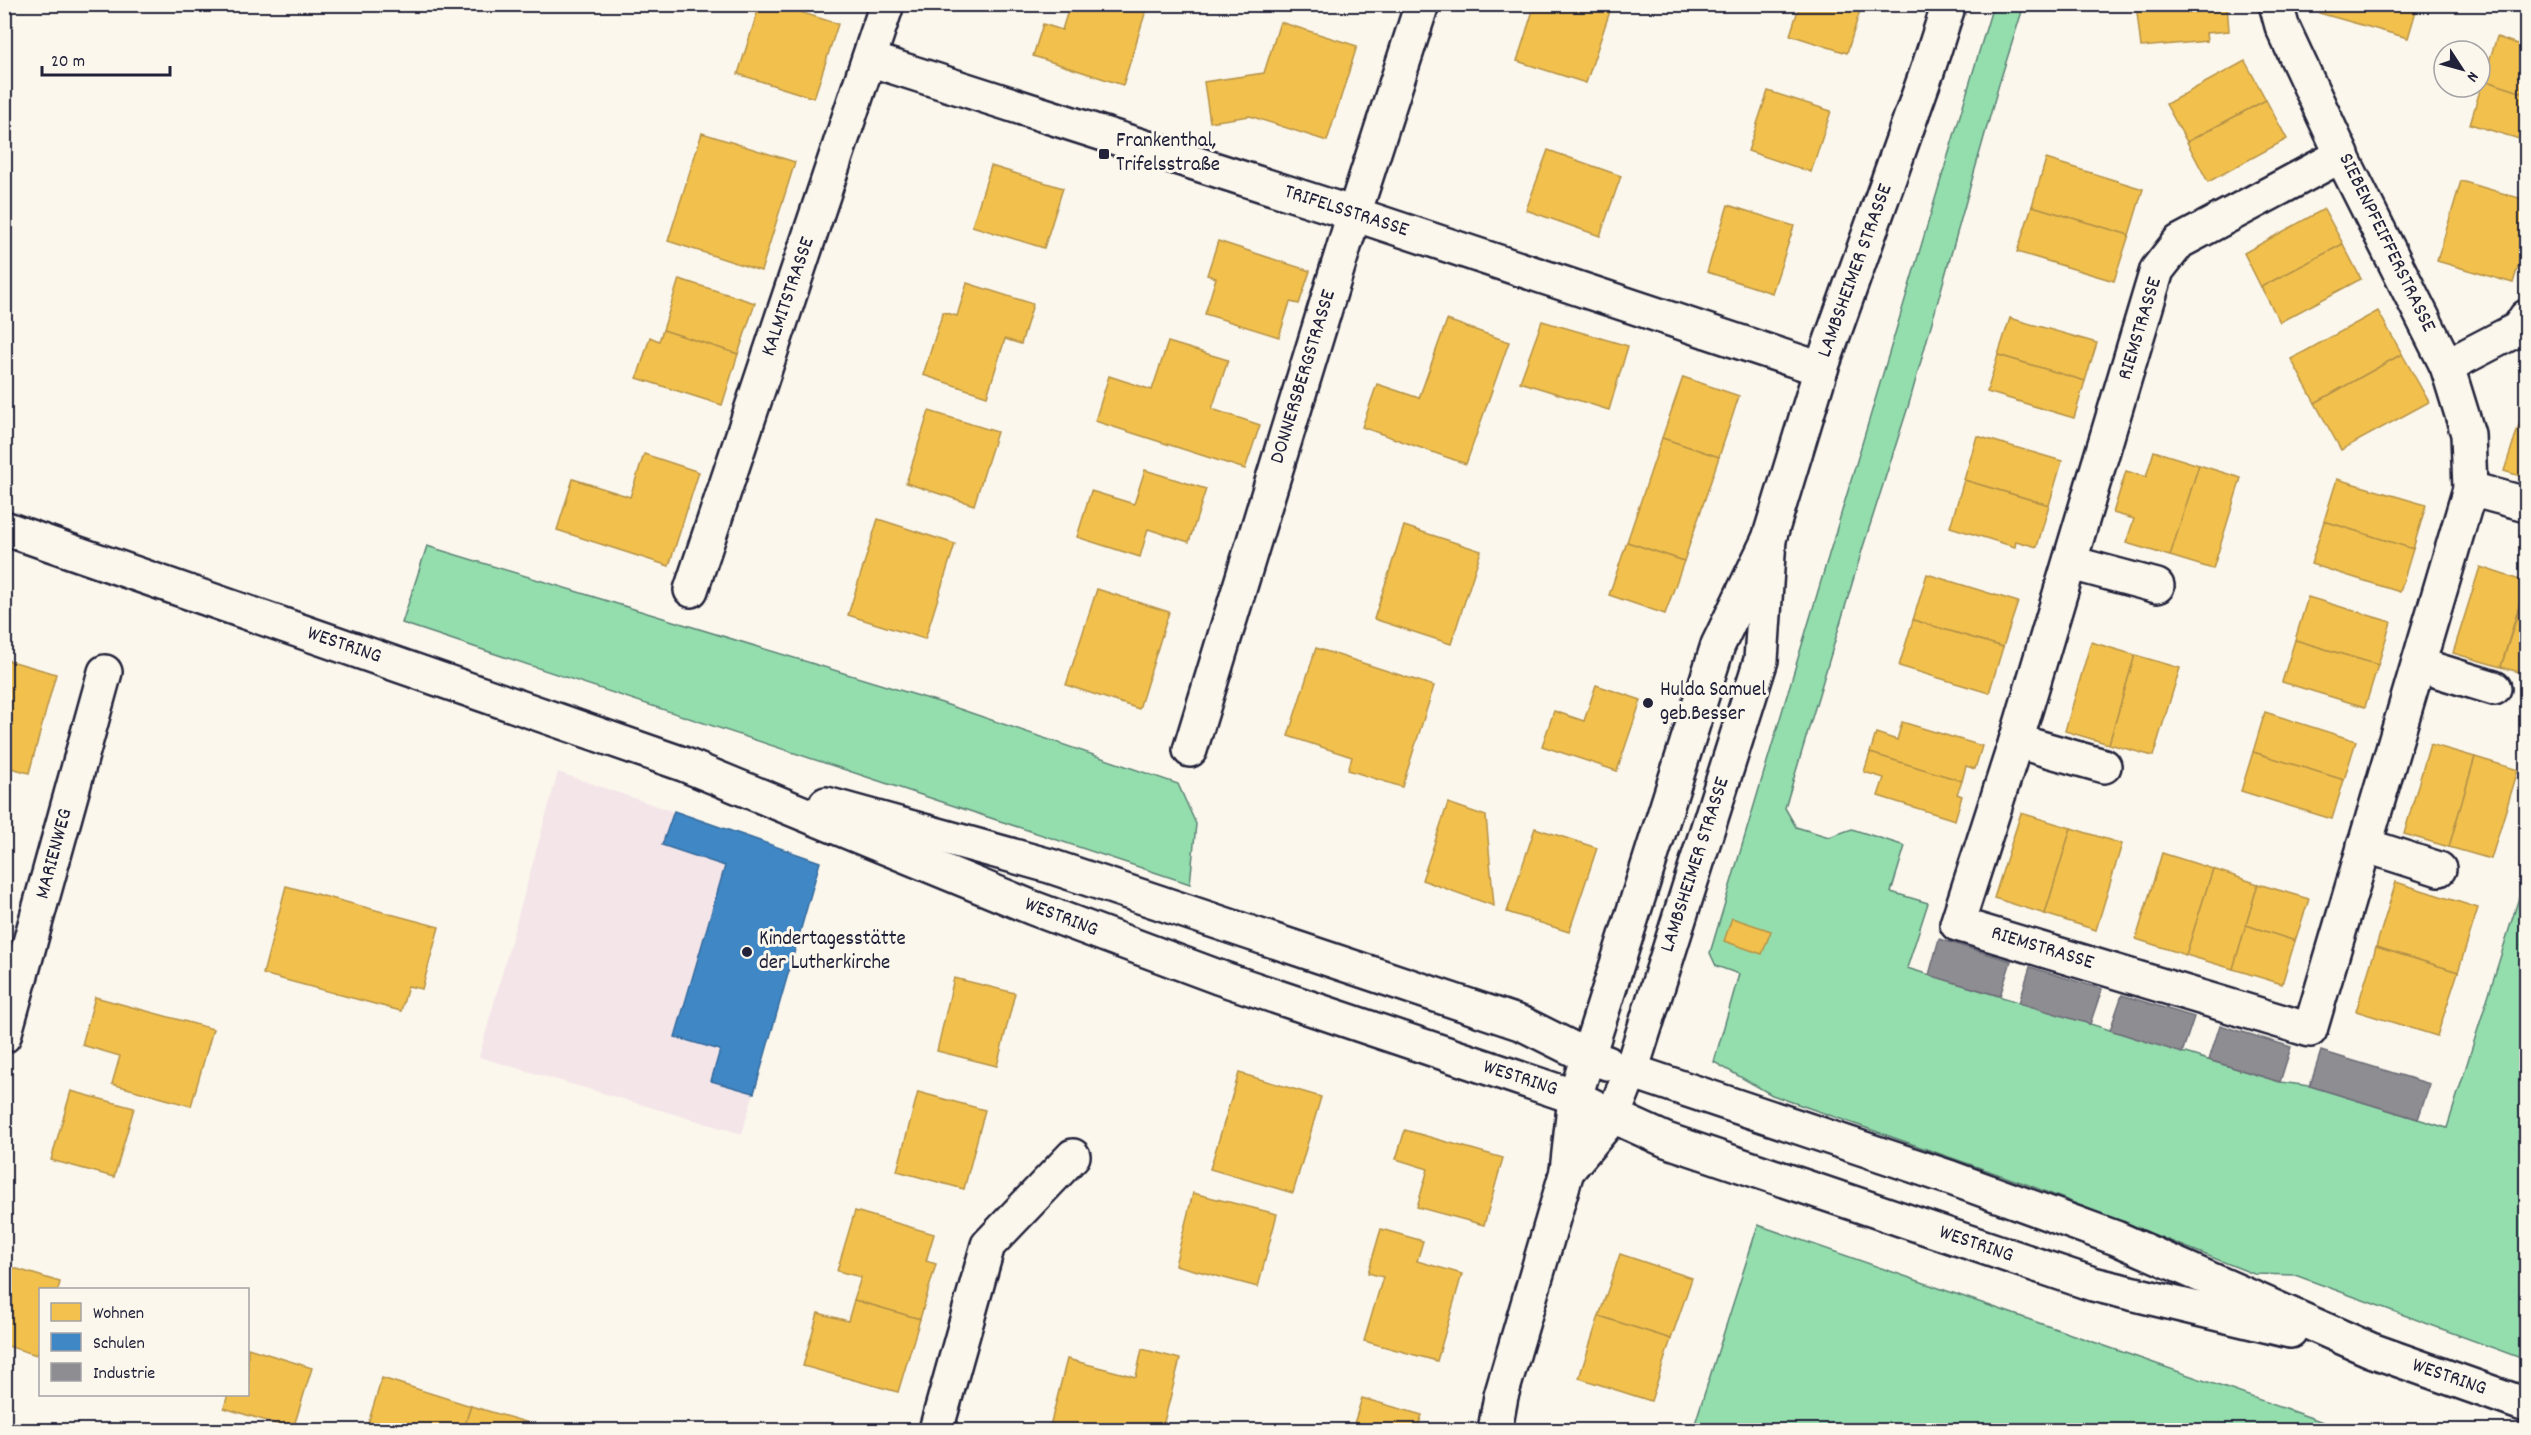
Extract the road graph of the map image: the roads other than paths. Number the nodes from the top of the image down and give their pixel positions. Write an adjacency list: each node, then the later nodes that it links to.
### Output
1 (886, 4): 5 (street, KALMITSTRASSE)
2 (1422, 4): 7 (street, DONNERSBERGSTRASSE)
3 (1949, 4): 10 (street, LAMBSHEIMER STRASSE)
4 (2276, 4): 6 (street, SIEBENPFEIFFERSTRASSE)
5 (869, 59): 7 (street, TRIFELSSTRASSE); 17 (street, KALMITSTRASSE)
6 (2342, 155): 9 (street, SIEBENPFEIFFERSTRASSE); 15 (street, RIEMSTRASSE)
7 (1354, 214): 10 (street, TRIFELSSTRASSE); 22 (street, DONNERSBERGSTRASSE)
8 (2526, 317): 9 (street)
9 (2447, 366): 11 (street, SIEBENPFEIFFERSTRASSE)
10 (1821, 369): 14 (street, LAMBSHEIMER STRASSE)
11 (2470, 489): 12 (street); 18 (street, SIEBENPFEIFFERSTRASSE)
12 (2526, 504)
13 (4, 528): 23 (street, WESTRING)
14 (1769, 538): 29 (street, LAMBSHEIMER STRASSE); 30 (street, LAMBSHEIMER STRASSE)
15 (2071, 562): 16 (street); 21 (street, RIEMSTRASSE)
16 (2157, 586)
17 (691, 590)
18 (2419, 665): 20 (street); 25 (street, SIEBENPFEIFFERSTRASSE)
19 (105, 672): 28 (street, MARIENWEG)
20 (2494, 688)
21 (2016, 741): 24 (street); 27 (street, RIEMSTRASSE)
22 (1190, 750)
23 (682, 764): 29 (street, WESTRING); 31 (street, WESTRING)
24 (2104, 766)
25 (2364, 845): 26 (street); 27 (street, SIEBENPFEIFFERSTRASSE)
26 (2439, 869)
27 (2310, 1030)
28 (4, 1036)
29 (1587, 1056): 30 (street, WESTRING); 31 (street, LAMBSHEIMER STRASSE)
30 (1631, 1071): 32 (street, LAMBSHEIMER STRASSE); 35 (street, WESTRING)
31 (1575, 1097): 32 (street, WESTRING); 34 (street, LAMBSHEIMER STRASSE)
32 (1613, 1116): 34 (street, LAMBSHEIMER STRASSE); 35 (street, WESTRING)
33 (1073, 1156): 37 (street)
34 (1567, 1172): 38 (street, LAMBSHEIMER STRASSE)
35 (2371, 1350): 36 (street, WESTRING)
36 (2526, 1405)
37 (936, 1431)
38 (1495, 1431)

